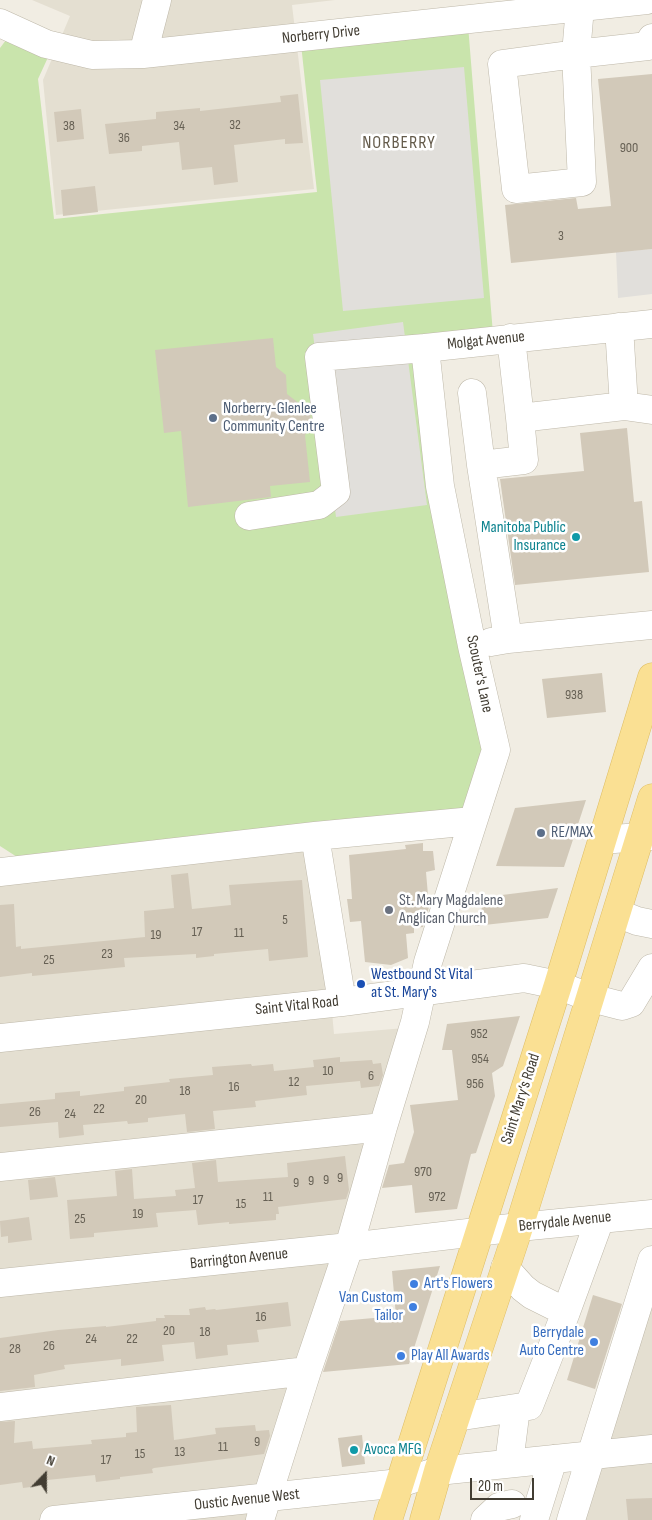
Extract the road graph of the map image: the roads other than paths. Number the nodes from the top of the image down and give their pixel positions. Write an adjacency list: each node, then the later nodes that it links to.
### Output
1 (157, 0): 6 (street)
2 (647, 0): 3 (street, Norberry Drive)
3 (580, 7): 6 (street, Norberry Drive); 7 (street)
4 (0, 23): 6 (street, Norberry Drive)
5 (652, 38): 7 (street)
6 (143, 54)
7 (576, 54): 7 (street)
8 (652, 324): 9 (street, Molgat Avenue)
9 (619, 327): 10 (street, Molgat Avenue); 13 (street)
10 (511, 338): 11 (street, Molgat Avenue); 15 (street)
11 (425, 348): 17 (street, Molgat Avenue); 20 (street, Scouter's Lane)
12 (472, 393): 16 (street)
13 (624, 406): 14 (street); 15 (street)
14 (652, 410)
15 (520, 418): 16 (street)
16 (481, 465): 19 (street)
17 (249, 516)
18 (652, 625): 19 (street)
19 (508, 639): 20 (street)
20 (472, 646): 23 (street, Scouter's Lane)
21 (652, 677): 26 (main road, Saint Mary’s Road)
22 (652, 798): 25 (main road)
23 (473, 821): 24 (street); 33 (street, Scouter's Lane)
24 (315, 836): 28 (street); 35 (street)
25 (646, 836): 26 (street); 29 (main road)
26 (602, 840): 32 (main road, Saint Mary’s Road)
27 (0, 850): 28 (street)
28 (13, 871)
29 (635, 919): 30 (street); 34 (main road)
30 (652, 945)
31 (652, 968): 34 (street, Saint Vital Road)
32 (558, 985): 33 (street, Saint Vital Road); 34 (street, Saint Vital Road); 42 (main road, Saint Mary’s Road)
33 (421, 992): 35 (street, Saint Vital Road); 37 (street, Scouter's Lane)
34 (591, 998): 41 (main road)
35 (342, 1002): 36 (street, Saint Vital Road)
36 (0, 1038)
37 (383, 1127): 38 (street); 43 (street, Scouter's Lane)
38 (0, 1168)
39 (652, 1214): 40 (street, Berrydale Avenue)
40 (600, 1219): 41 (street, Berrydale Avenue); 47 (street)
41 (519, 1227): 42 (street, Berrydale Avenue); 45 (main road)
42 (479, 1231): 43 (street, Barrington Avenue); 57 (main road, Saint Mary’s Road)
43 (349, 1248): 46 (street, Barrington Avenue); 48 (street, Scouter's Lane)
44 (652, 1260): 53 (street)
45 (505, 1268): 47 (street); 51 (main road)
46 (0, 1283)
47 (566, 1312): 50 (street)
48 (306, 1371): 49 (street); 59 (street, Scouter's Lane)
49 (0, 1407)
50 (516, 1408): 51 (street); 55 (street)
51 (456, 1417): 56 (main road)
52 (652, 1448): 53 (street, Oustic Avenue West)
53 (592, 1454): 54 (street, Oustic Avenue West); 64 (street)
54 (553, 1459): 55 (street, Oustic Avenue West); 58 (street)
55 (509, 1463): 56 (street, Oustic Avenue West)
56 (438, 1471): 57 (street, Oustic Avenue West); 62 (main road)
57 (400, 1483): 59 (street, Oustic Avenue West); 61 (main road, Saint Mary’s Road)
58 (528, 1508): 63 (street)
59 (263, 1509): 60 (street, Oustic Avenue West)
60 (54, 1520)
61 (388, 1520)
62 (424, 1520)
63 (485, 1520)
64 (571, 1520)

